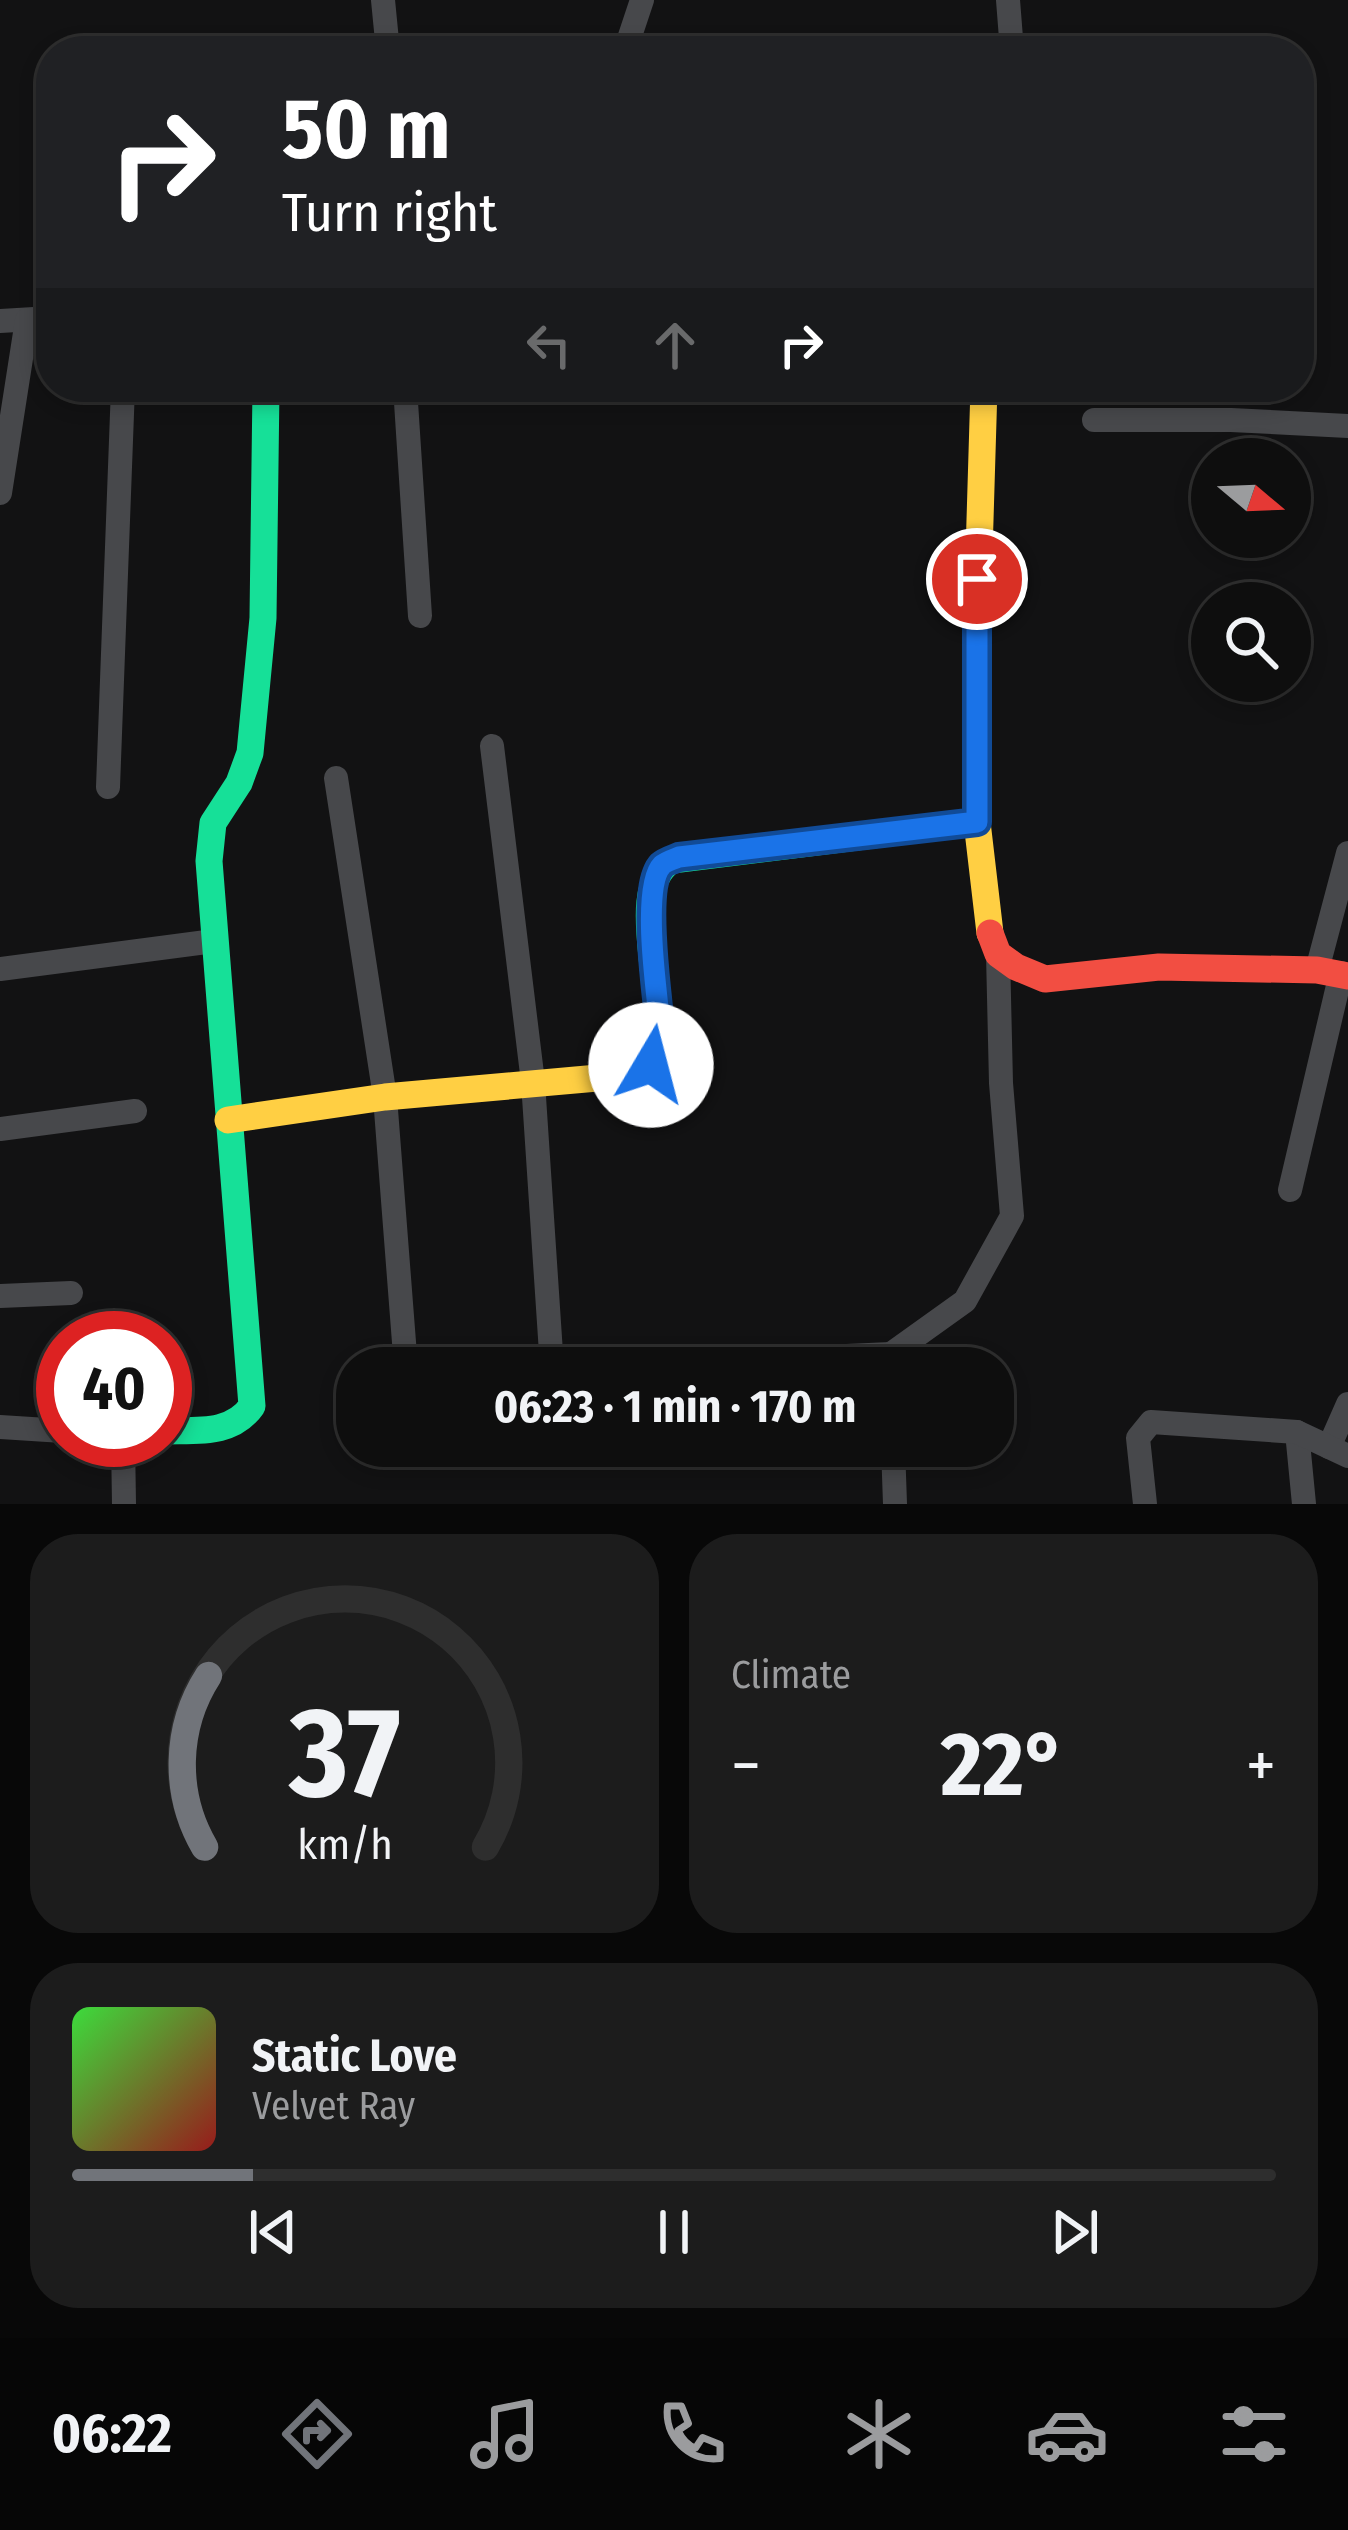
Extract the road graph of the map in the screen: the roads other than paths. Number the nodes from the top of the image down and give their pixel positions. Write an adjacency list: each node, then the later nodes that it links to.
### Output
1 (383, 0): 4 (street)
2 (642, 0): 5 (street)
3 (1008, 0): 6 (street)
4 (387, 36)
5 (629, 36)
6 (1011, 36)
7 (36, 319): 8 (street)
8 (0, 321)
9 (36, 332): 16 (street)
10 (122, 402): 20 (street)
11 (266, 402): 23 (street)
12 (406, 402): 17 (street)
13 (984, 402): 21 (street)
14 (1094, 420): 15 (street)
15 (1348, 426)
16 (0, 493)
17 (420, 616)
18 (492, 746): 27 (street)
19 (336, 778): 28 (street)
20 (108, 787)
21 (977, 822): 24 (street); 27 (street)
22 (1348, 853): 26 (street)
23 (214, 940): 25 (street); 30 (street)
24 (998, 954): 26 (street); 37 (street)
25 (0, 970)
26 (1335, 973): 32 (street)
27 (532, 1082): 28 (street); 36 (street)
28 (385, 1097): 30 (street); 35 (street)
29 (135, 1111): 31 (street)
30 (228, 1120): 41 (street)
31 (0, 1129)
32 (1290, 1190)
33 (71, 1293): 34 (street)
34 (0, 1296)
35 (404, 1347)
36 (550, 1347)
37 (908, 1347)
38 (1348, 1404): 43 (street)
39 (0, 1427): 40 (street)
40 (36, 1429)
41 (192, 1429)
42 (1297, 1432): 43 (street); 48 (street); 49 (street)
43 (1338, 1451)
44 (124, 1467): 46 (street)
45 (894, 1467): 47 (street)
46 (124, 1504)
47 (895, 1504)
48 (1145, 1504)
49 (1304, 1504)

